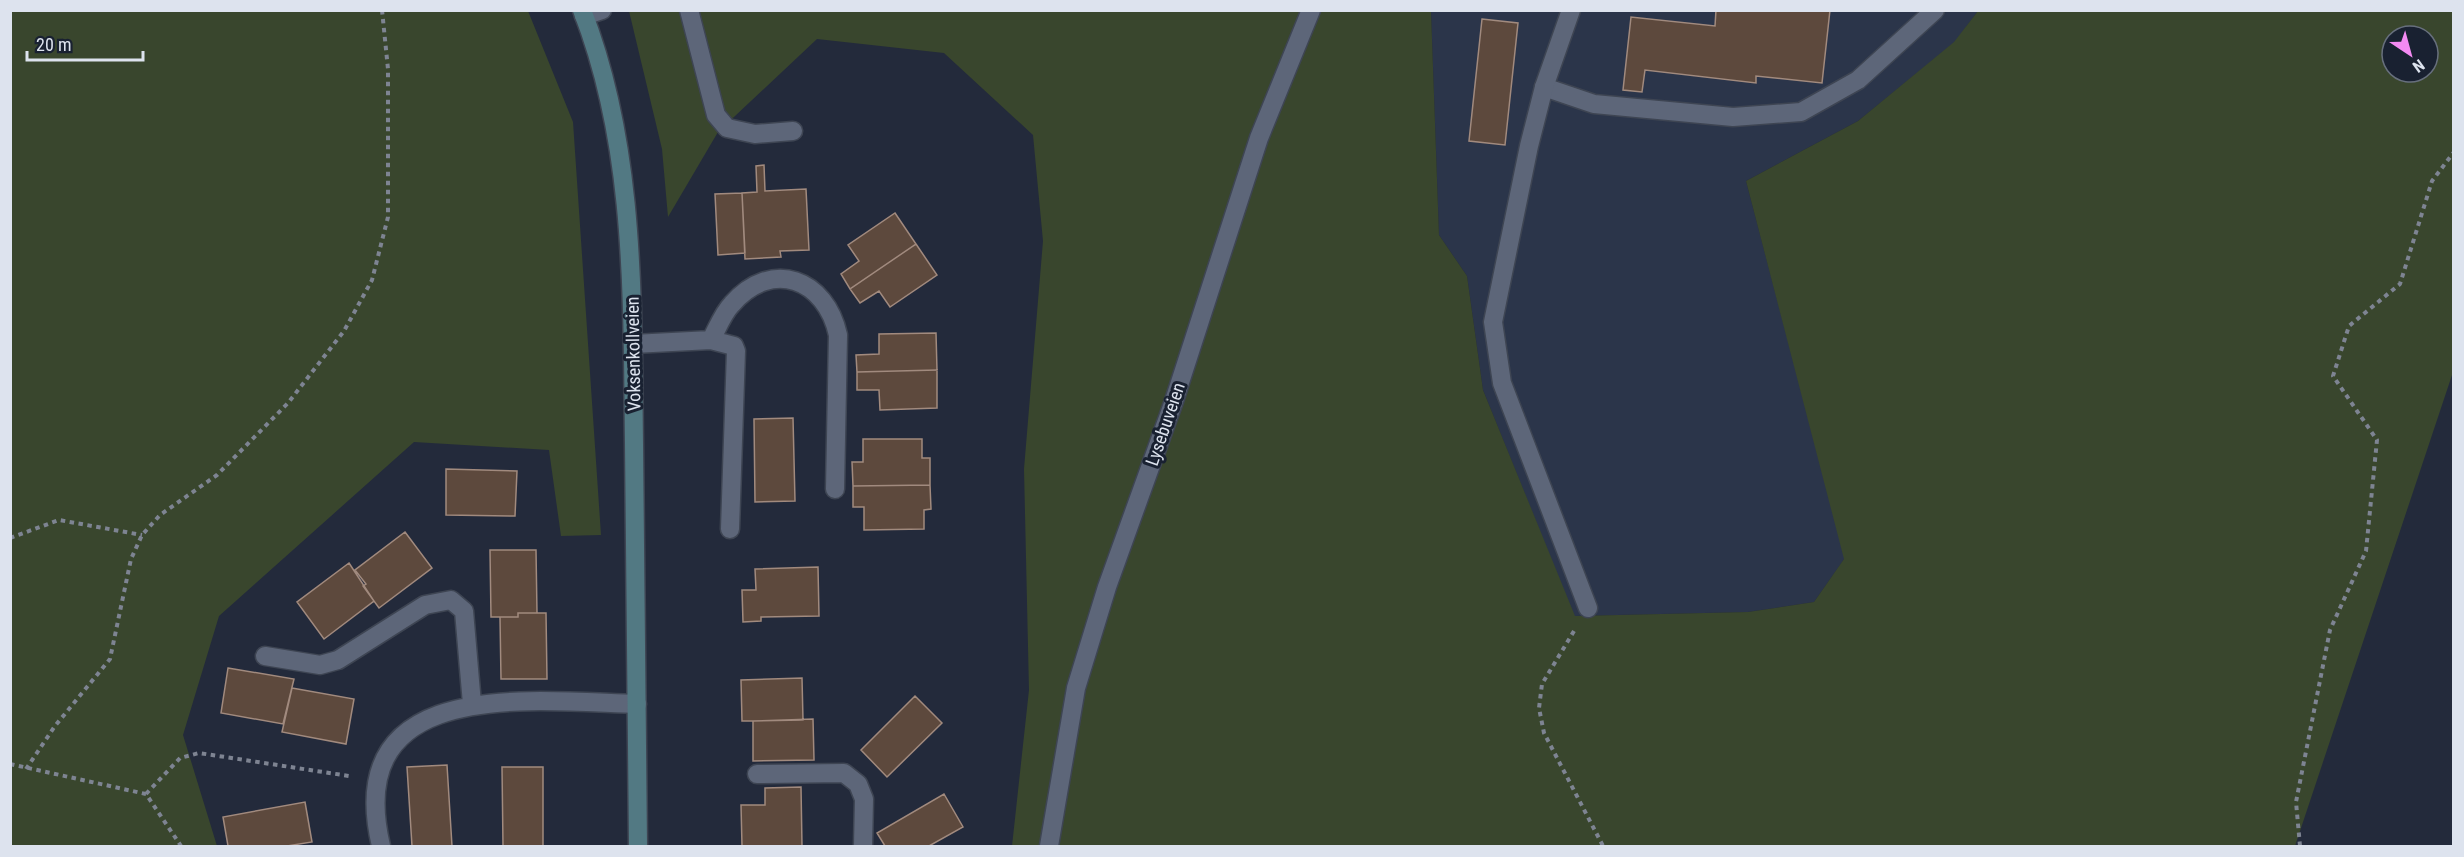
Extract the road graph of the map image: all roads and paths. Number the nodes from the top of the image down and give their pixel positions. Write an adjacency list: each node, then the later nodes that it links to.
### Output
1 (382, 10): 15 (path)
2 (602, 10): 7 (street)
3 (689, 10): 9 (street)
4 (1311, 10): 30 (street, Lysebuveien)
5 (1571, 10): 8 (street)
6 (1935, 10): 8 (street)
7 (583, 13): 12 (street, Voksenkollveien)
8 (1544, 87): 17 (street)
9 (793, 130)
10 (2454, 152): 32 (path)
11 (711, 340): 12 (street); 13 (street); 14 (street)
12 (633, 344): 20 (street, Voksenkollveien)
13 (835, 489)
14 (730, 529)
15 (142, 535): 16 (path); 22 (path)
16 (10, 538)
17 (1588, 608): 31 (path)
18 (265, 656): 19 (street)
19 (472, 704): 20 (street); 24 (street)
20 (637, 704): 28 (street, Voksenkollveien)
21 (10, 764): 22 (path)
22 (26, 769): 25 (path)
23 (757, 774): 29 (street)
24 (377, 781): 25 (path); 27 (street)
25 (147, 794): 26 (path)
26 (181, 846)
27 (381, 846)
28 (638, 846)
29 (863, 846)
30 (1049, 846)
31 (1603, 846)
32 (2300, 846)

